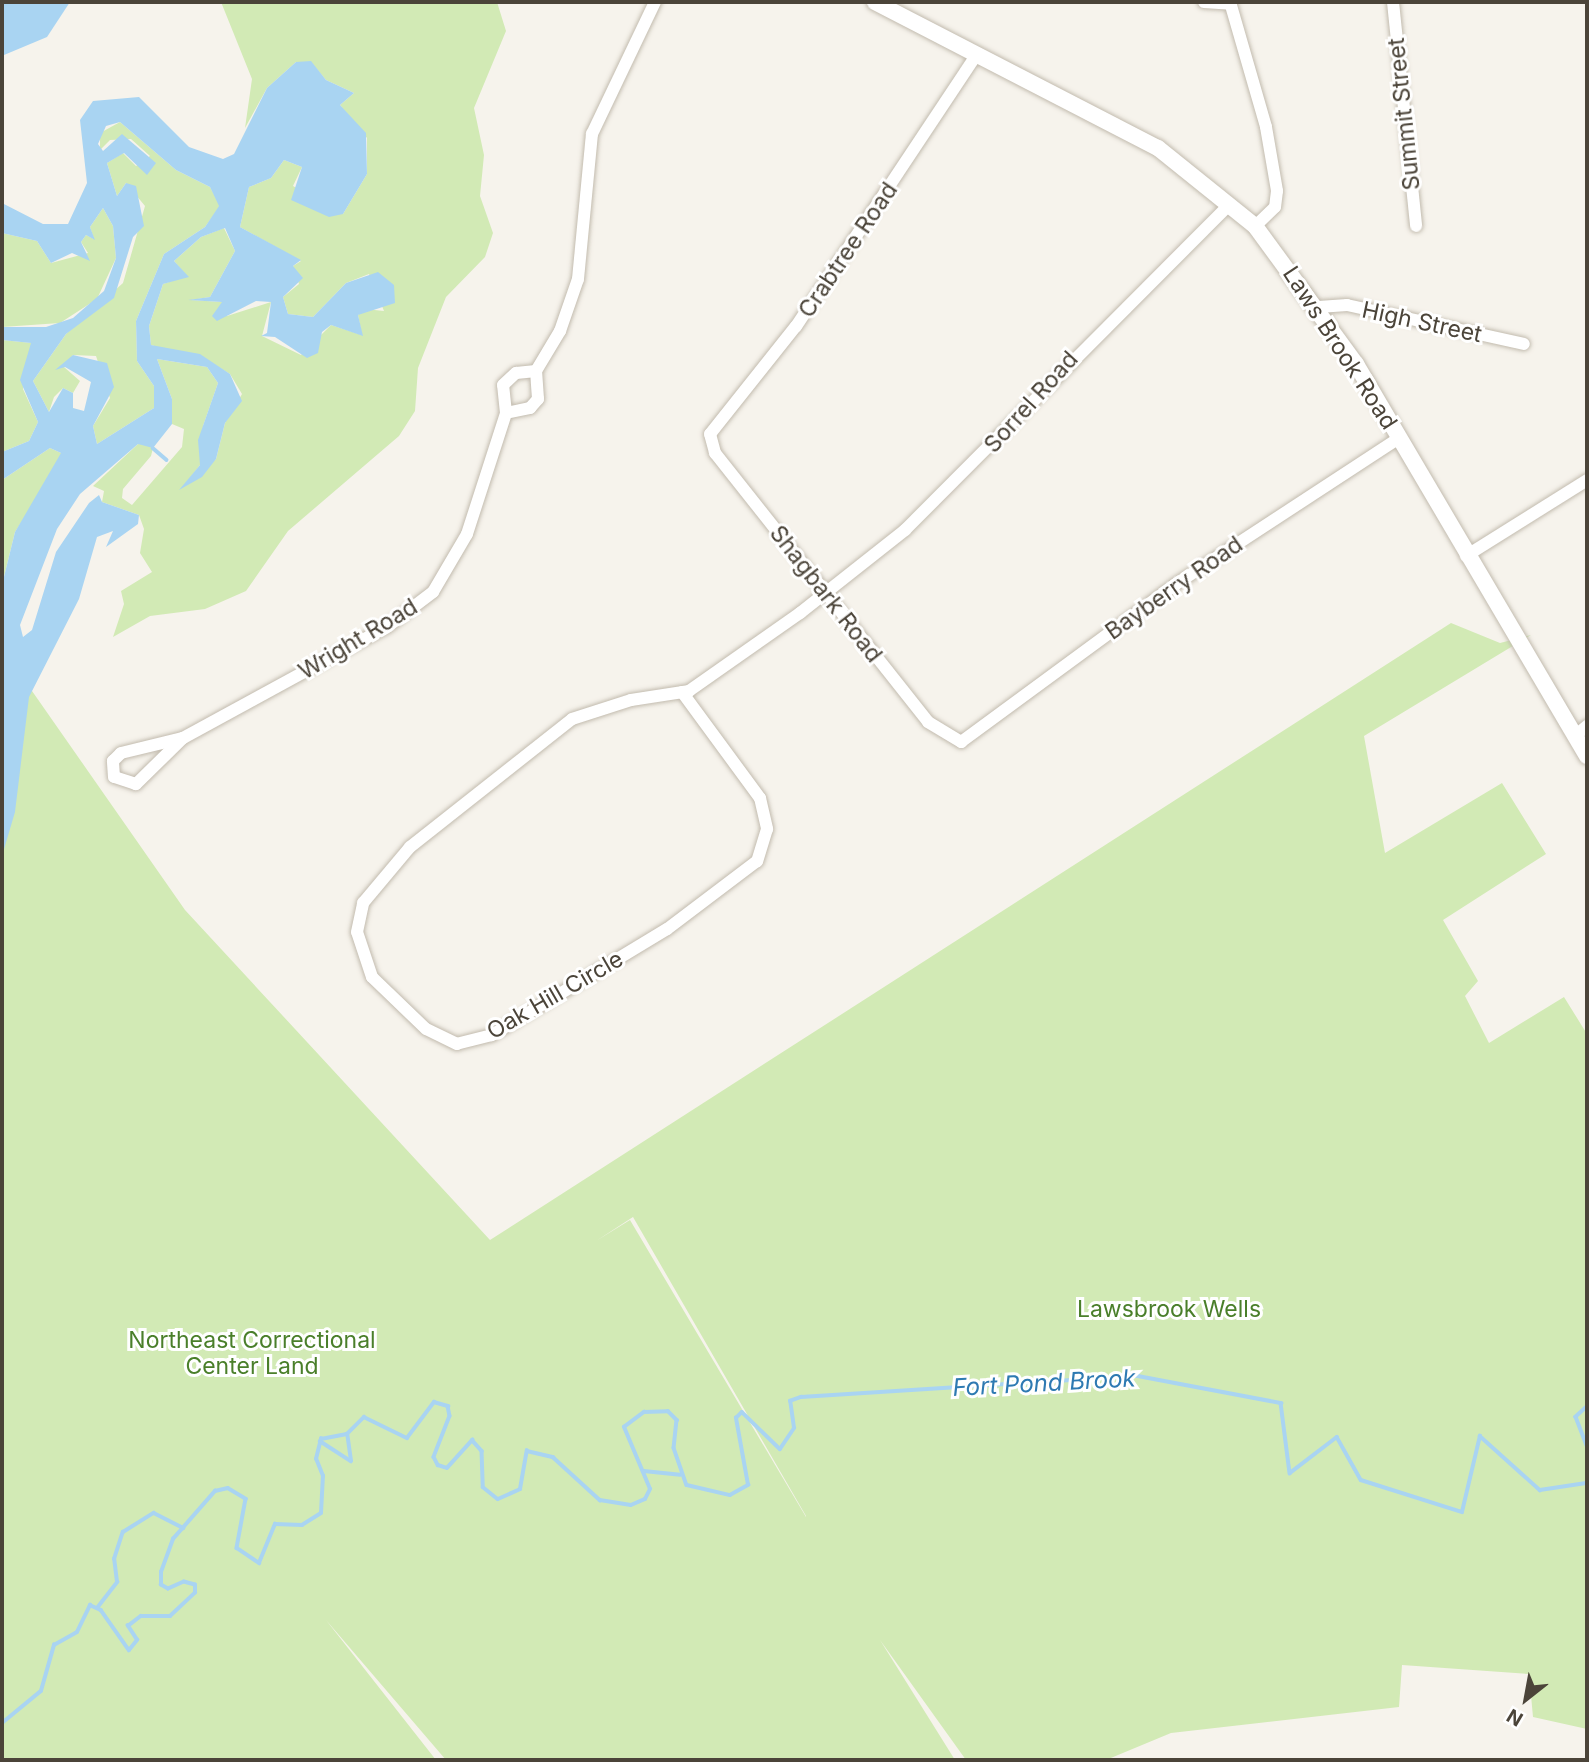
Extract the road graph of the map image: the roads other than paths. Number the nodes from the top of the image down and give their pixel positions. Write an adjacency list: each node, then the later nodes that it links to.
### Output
1 (655, 2): 12 (street)
2 (875, 2): 6 (street, Laws Brook Road)
3 (1204, 2): 5 (street)
4 (1393, 2): 9 (street, Summit Street)
5 (1230, 3): 8 (street)
6 (976, 54): 7 (street, Laws Brook Road); 14 (street, Crabtree Road)
7 (1230, 204): 8 (street, Laws Brook Road); 18 (street, Sorrel Road)
8 (1255, 226): 10 (street, Laws Brook Road)
9 (1416, 226)
10 (1319, 307): 11 (street, High Street); 15 (street, Laws Brook Road)
11 (1524, 344)
12 (536, 371): 13 (street); 13 (street, Wright Road)
13 (506, 413): 21 (street, Wright Road)
14 (710, 437): 18 (street, Shagbark Road)
15 (1399, 438): 17 (street, Laws Brook Road); 22 (street, Bayberry Road)
16 (1587, 480): 17 (street)
17 (1466, 556): 20 (street, Laws Brook Road)
18 (826, 593): 19 (street, Oak Hill Circle); 22 (street, Shagbark Road)
19 (682, 692): 19 (street, Oak Hill Circle)
20 (1581, 731): 23 (street, Laws Brook Road)
21 (183, 737): 21 (street, Wright Road)
22 (954, 742)
23 (1587, 756)

